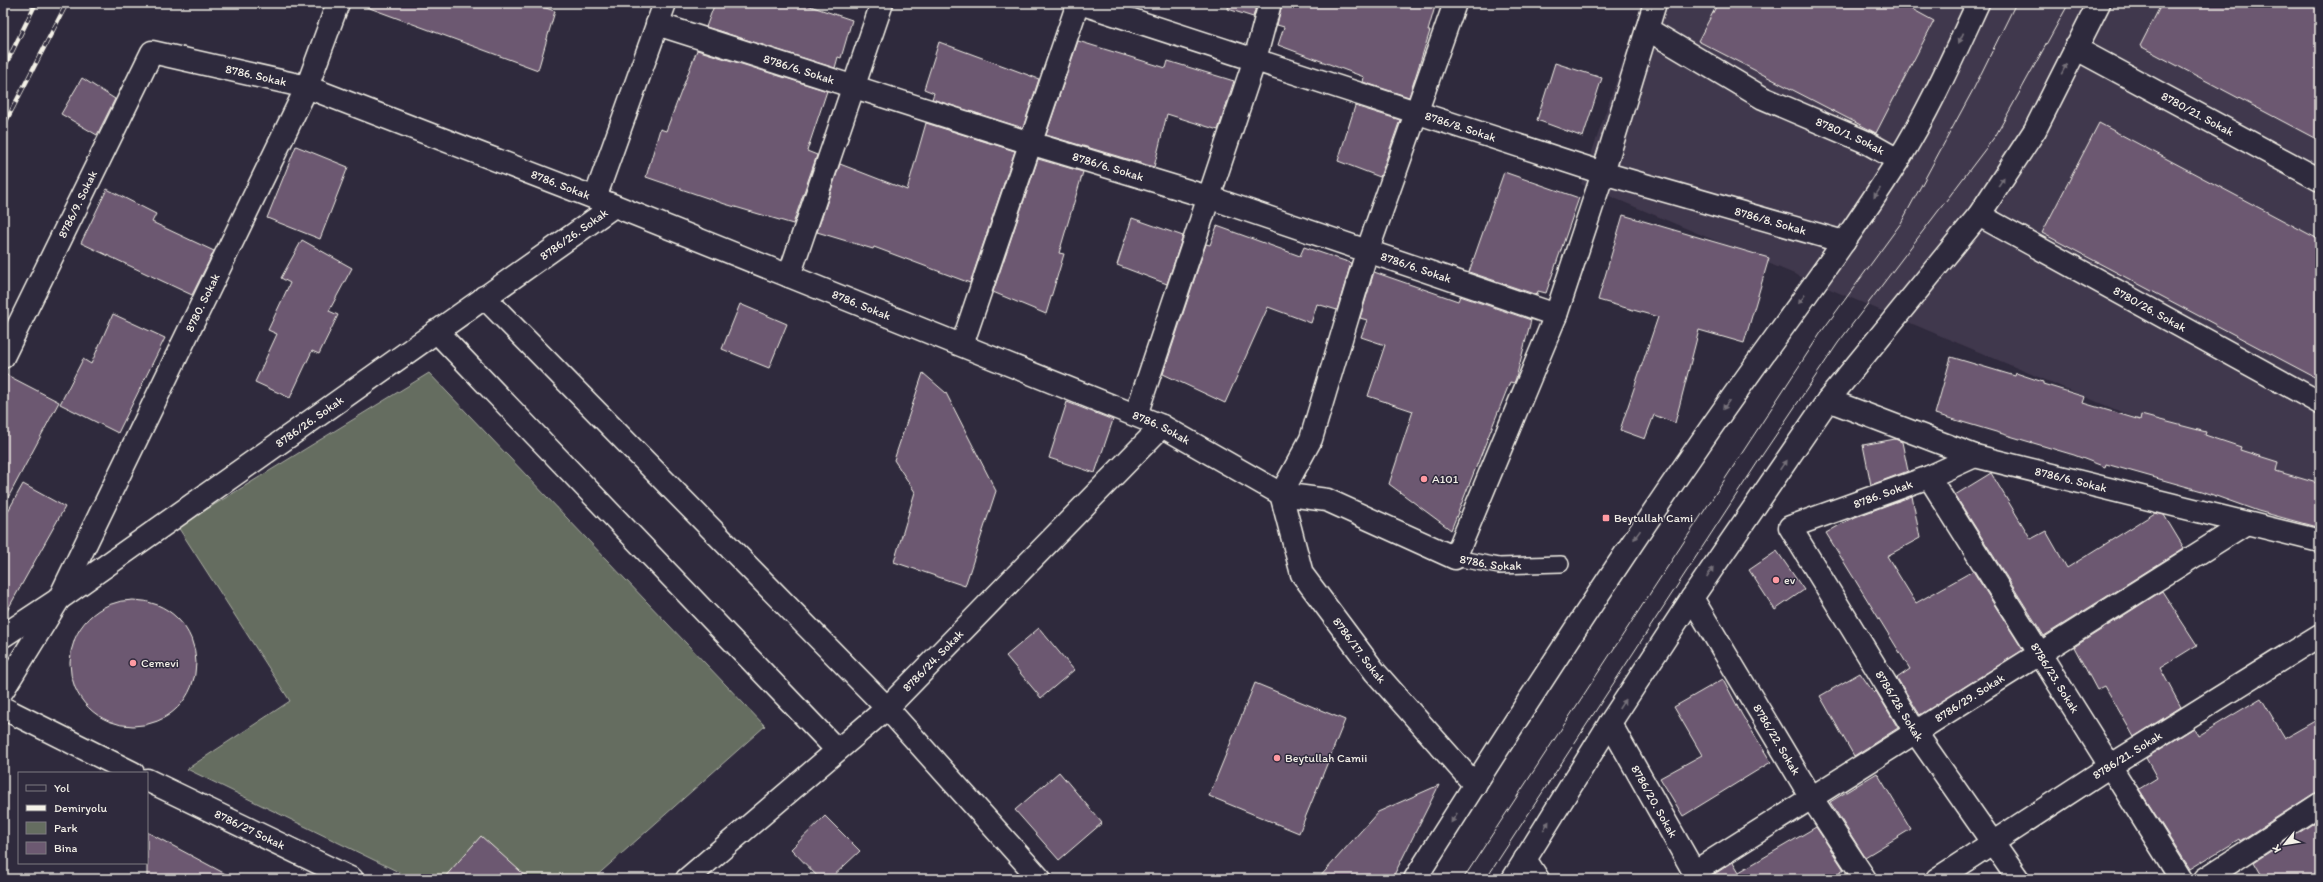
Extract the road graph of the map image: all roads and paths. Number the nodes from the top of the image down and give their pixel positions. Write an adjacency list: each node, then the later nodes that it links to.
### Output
1 (338, 3): 15 (street, 8780. Sokak)
2 (665, 3): 10 (street)
3 (882, 3): 16 (street)
4 (1079, 3): 14 (street, 8786/8. Sokak); 18 (street)
5 (1270, 3): 14 (street)
6 (1455, 3): 17 (street)
7 (1655, 3): 11 (street)
8 (1978, 3): 19 (street, 8780/1. Sokak, one-way to 19)
9 (2099, 3): 12 (street)
10 (658, 24): 16 (street, 8786/6. Sokak); 23 (street)
11 (1647, 29): 19 (street, 8780/1. Sokak); 20 (street)
12 (2075, 48): 21 (street, 8780/21. Sokak); 24 (street, one-way to 12)
13 (152, 52): 15 (street, 8786. Sokak); 32 (street, 8786/9. Sokak)
14 (1255, 59): 17 (street, 8786/8. Sokak); 22 (street)
15 (307, 87): 23 (street, 8786. Sokak); 46 (street, 8780. Sokak)
16 (853, 87): 18 (street, 8786/6. Sokak); 27 (street)
17 (1417, 112): 20 (street, 8786/8. Sokak); 26 (street)
18 (1030, 143): 22 (street, 8786/6. Sokak); 31 (street)
19 (1898, 160): 25 (street, one-way to 25)
20 (1603, 173): 25 (street, 8786/8. Sokak); 29 (street)
21 (2320, 180)
22 (1208, 197): 26 (street, 8786/6. Sokak); 35 (street)
23 (605, 202): 27 (street, 8786. Sokak); 28 (street, 8786/26. Sokak)
24 (1979, 215): 33 (street); 34 (street, 8780/26. Sokak)
25 (1844, 242): 59 (street, one-way to 59)
26 (1367, 252): 29 (street, 8786/6. Sokak); 39 (street)
27 (788, 276): 31 (street, 8786. Sokak)
28 (484, 297): 30 (street, 8786/26. Sokak); 52 (street)
29 (1556, 316): 43 (street)
30 (436, 331): 46 (street, 8786/26. Sokak); 55 (street)
31 (962, 345): 35 (street, 8786. Sokak)
32 (3, 357)
33 (1828, 400): 37 (street, 8786/6. Sokak); 45 (street, one-way to 33)
34 (2320, 403)
35 (1136, 415): 36 (street, 8786. Sokak)
36 (1162, 426): 39 (street, 8786. Sokak); 52 (street, 8786/24. Sokak)
37 (1975, 456): 38 (street, 8786. Sokak); 40 (street, 8786/6. Sokak)
38 (1929, 477): 41 (street, 8786. Sokak); 49 (street, 8786/23. Sokak)
39 (1281, 494): 43 (street, 8786. Sokak); 59 (street, 8786/17. Sokak)
40 (2245, 524): 42 (street, 8786/6. Sokak); 49 (street, 8786/29. Sokak)
41 (1790, 528): 54 (street, 8786/28. Sokak)
42 (2320, 541)
43 (1455, 558): 44 (lane, 8786. Sokak)
44 (1561, 564)
45 (1692, 598): 53 (street, one-way to 45); 60 (street, 8786/22. Sokak)
46 (59, 600): 48 (street, 8786/26. Sokak); 50 (street, 8780. Sokak)
47 (2320, 635): 56 (street, 8786/21. Sokak)
48 (3, 636)
49 (2039, 654): 54 (street, 8786/29. Sokak); 56 (street, 8786/23. Sokak)
50 (3, 690)
51 (3, 708): 57 (street)
52 (887, 708): 55 (street, 8786/24. Sokak); 67 (street)
53 (1610, 723): 63 (street, one-way to 53); 64 (street, 8786/20. Sokak)
54 (1916, 733): 60 (street, 8786/29. Sokak); 62 (street, 8786/28. Sokak)
55 (837, 750): 66 (street, 8786/24. Sokak)
56 (2110, 766): 62 (street, 8786/21. Sokak); 74 (street, 8786/23. Sokak)
57 (131, 772)
58 (148, 780): 65 (street, 8786/27 Sokak)
59 (1474, 785): 68 (street, one-way to 68)
60 (1811, 798): 64 (street, 8786/29. Sokak); 71 (street, 8786/22. Sokak)
61 (2320, 804): 75 (street)
62 (1992, 844): 72 (street, 8786/21. Sokak); 73 (street, 8786/28. Sokak)
63 (1525, 859): 69 (street); 70 (street)
64 (1696, 875)
65 (352, 879)
66 (687, 879)
67 (1040, 879)
68 (1415, 879)
69 (1513, 879)
70 (1538, 879)
71 (1865, 879)
72 (1937, 879)
73 (2018, 879)
74 (2181, 879)
75 (2205, 879)

